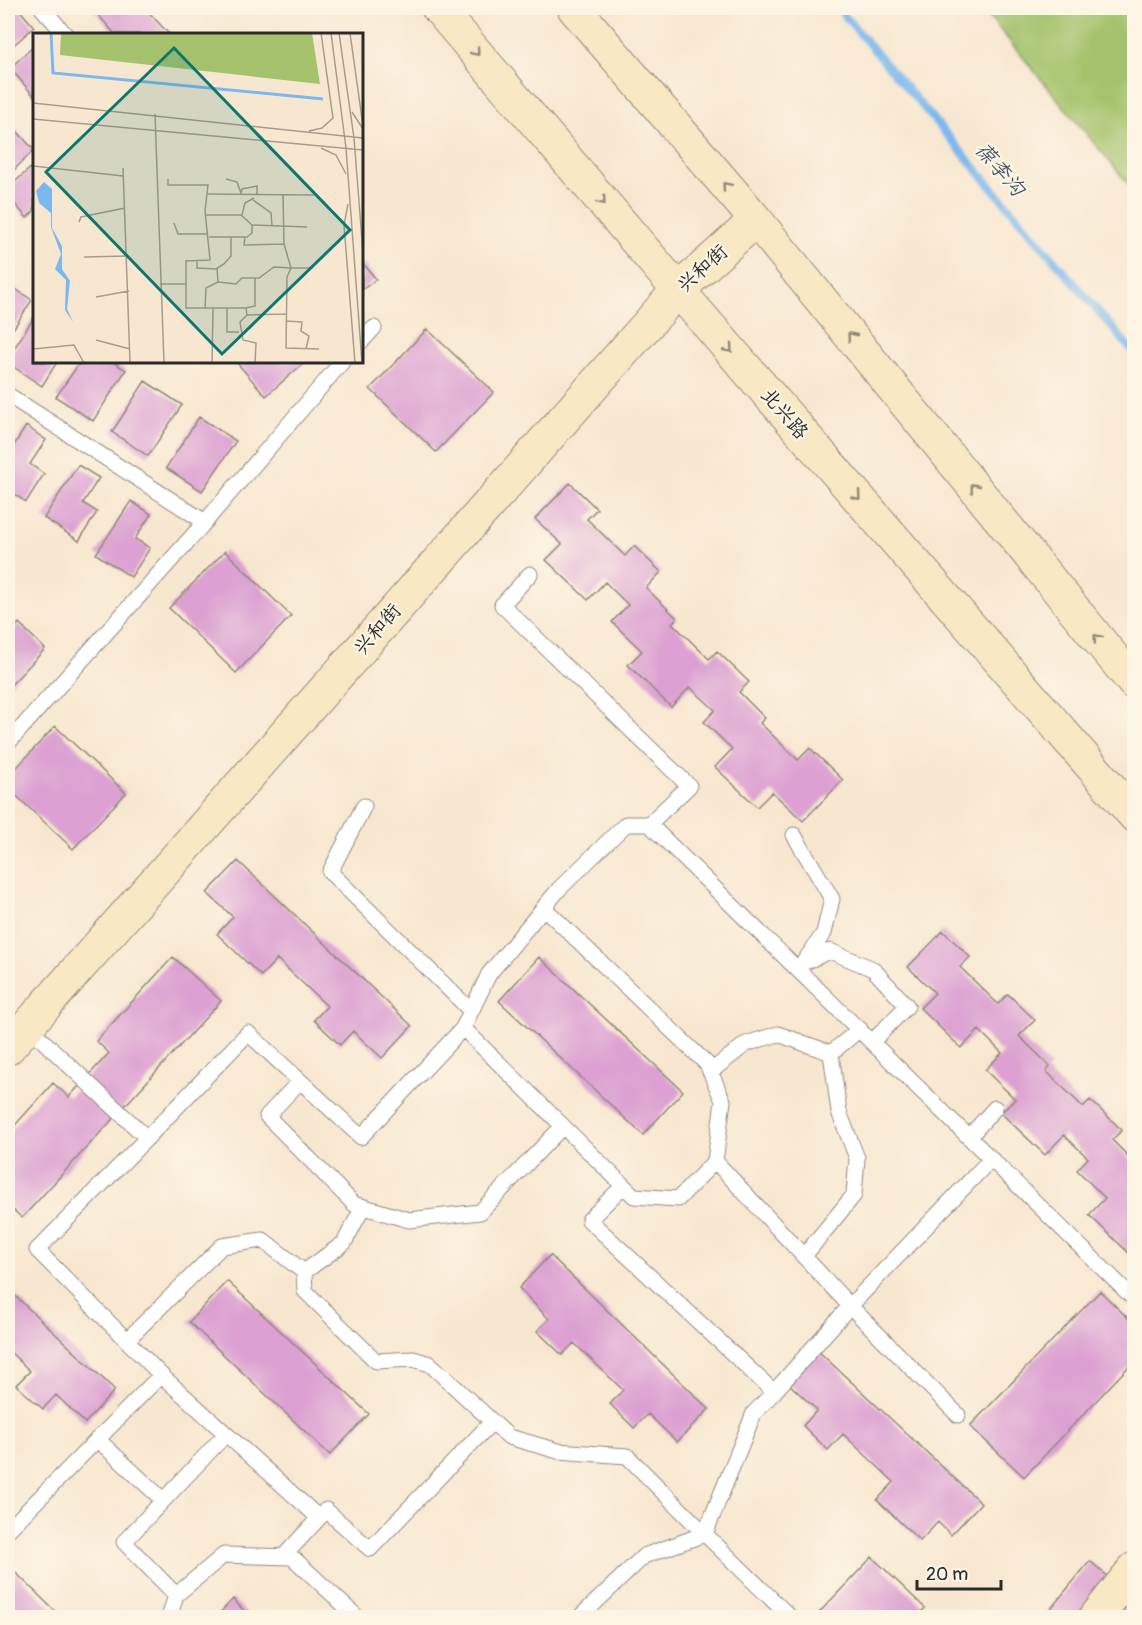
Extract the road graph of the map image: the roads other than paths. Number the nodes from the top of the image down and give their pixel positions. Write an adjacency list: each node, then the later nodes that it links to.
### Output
1 (42, 8): 4 (lane)
2 (438, 8): 6 (main road, 北兴路, one-way to 6)
3 (574, 8): 5 (main road, one-way to 3)
4 (64, 33)
5 (756, 220): 6 (main road, 兴和街); 13 (main road, one-way to 5)
6 (678, 290): 16 (main road, 北兴路, one-way to 16); 23 (main road, 兴和街)
7 (374, 328): 8 (lane)
8 (363, 340)
9 (340, 363): 11 (lane)
10 (8, 394): 11 (lane)
11 (205, 522): 14 (lane)
12 (530, 574): 17 (lane)
13 (1134, 683)
14 (8, 743)
15 (364, 806): 20 (lane)
16 (1134, 815)
17 (650, 824): 19 (lane); 22 (lane)
18 (794, 836): 24 (lane)
19 (544, 908): 20 (lane); 26 (lane)
20 (471, 1011): 21 (lane)
21 (463, 1028): 27 (lane); 29 (lane)
22 (860, 1029): 24 (lane); 25 (lane)
23 (17, 1037): 31 (lane)
24 (872, 1042): 30 (lane)
25 (831, 1053): 26 (lane); 36 (lane)
26 (710, 1072): 33 (lane)
27 (300, 1081): 31 (lane); 35 (lane)
28 (995, 1108): 30 (lane)
29 (563, 1126): 34 (lane); 35 (lane)
30 (969, 1137): 32 (lane)
31 (147, 1138): 40 (lane)
32 (992, 1159): 38 (lane); 39 (lane)
33 (715, 1161): 34 (lane); 36 (lane)
34 (623, 1186): 42 (lane)
35 (363, 1207): 37 (lane)
36 (804, 1256): 39 (lane)
37 (304, 1272): 40 (lane); 44 (lane)
38 (1133, 1298)
39 (850, 1306): 42 (lane); 43 (lane)
40 (127, 1340): 41 (lane)
41 (161, 1375): 45 (lane); 46 (lane)
42 (774, 1392): 50 (lane)
43 (958, 1415)
44 (492, 1422): 48 (lane); 50 (lane)
45 (226, 1434): 47 (lane); 48 (lane)
46 (97, 1439): 47 (lane); 49 (lane)
47 (163, 1500): 53 (lane)
48 (319, 1518): 51 (lane)
49 (8, 1530)
50 (705, 1534): 56 (lane); 57 (lane)
51 (284, 1556): 53 (lane); 55 (lane)
52 (1134, 1569): 58 (main road)
53 (176, 1595): 54 (lane)
54 (169, 1617)
55 (358, 1617)
56 (579, 1617)
57 (791, 1617)
58 (1095, 1617)

